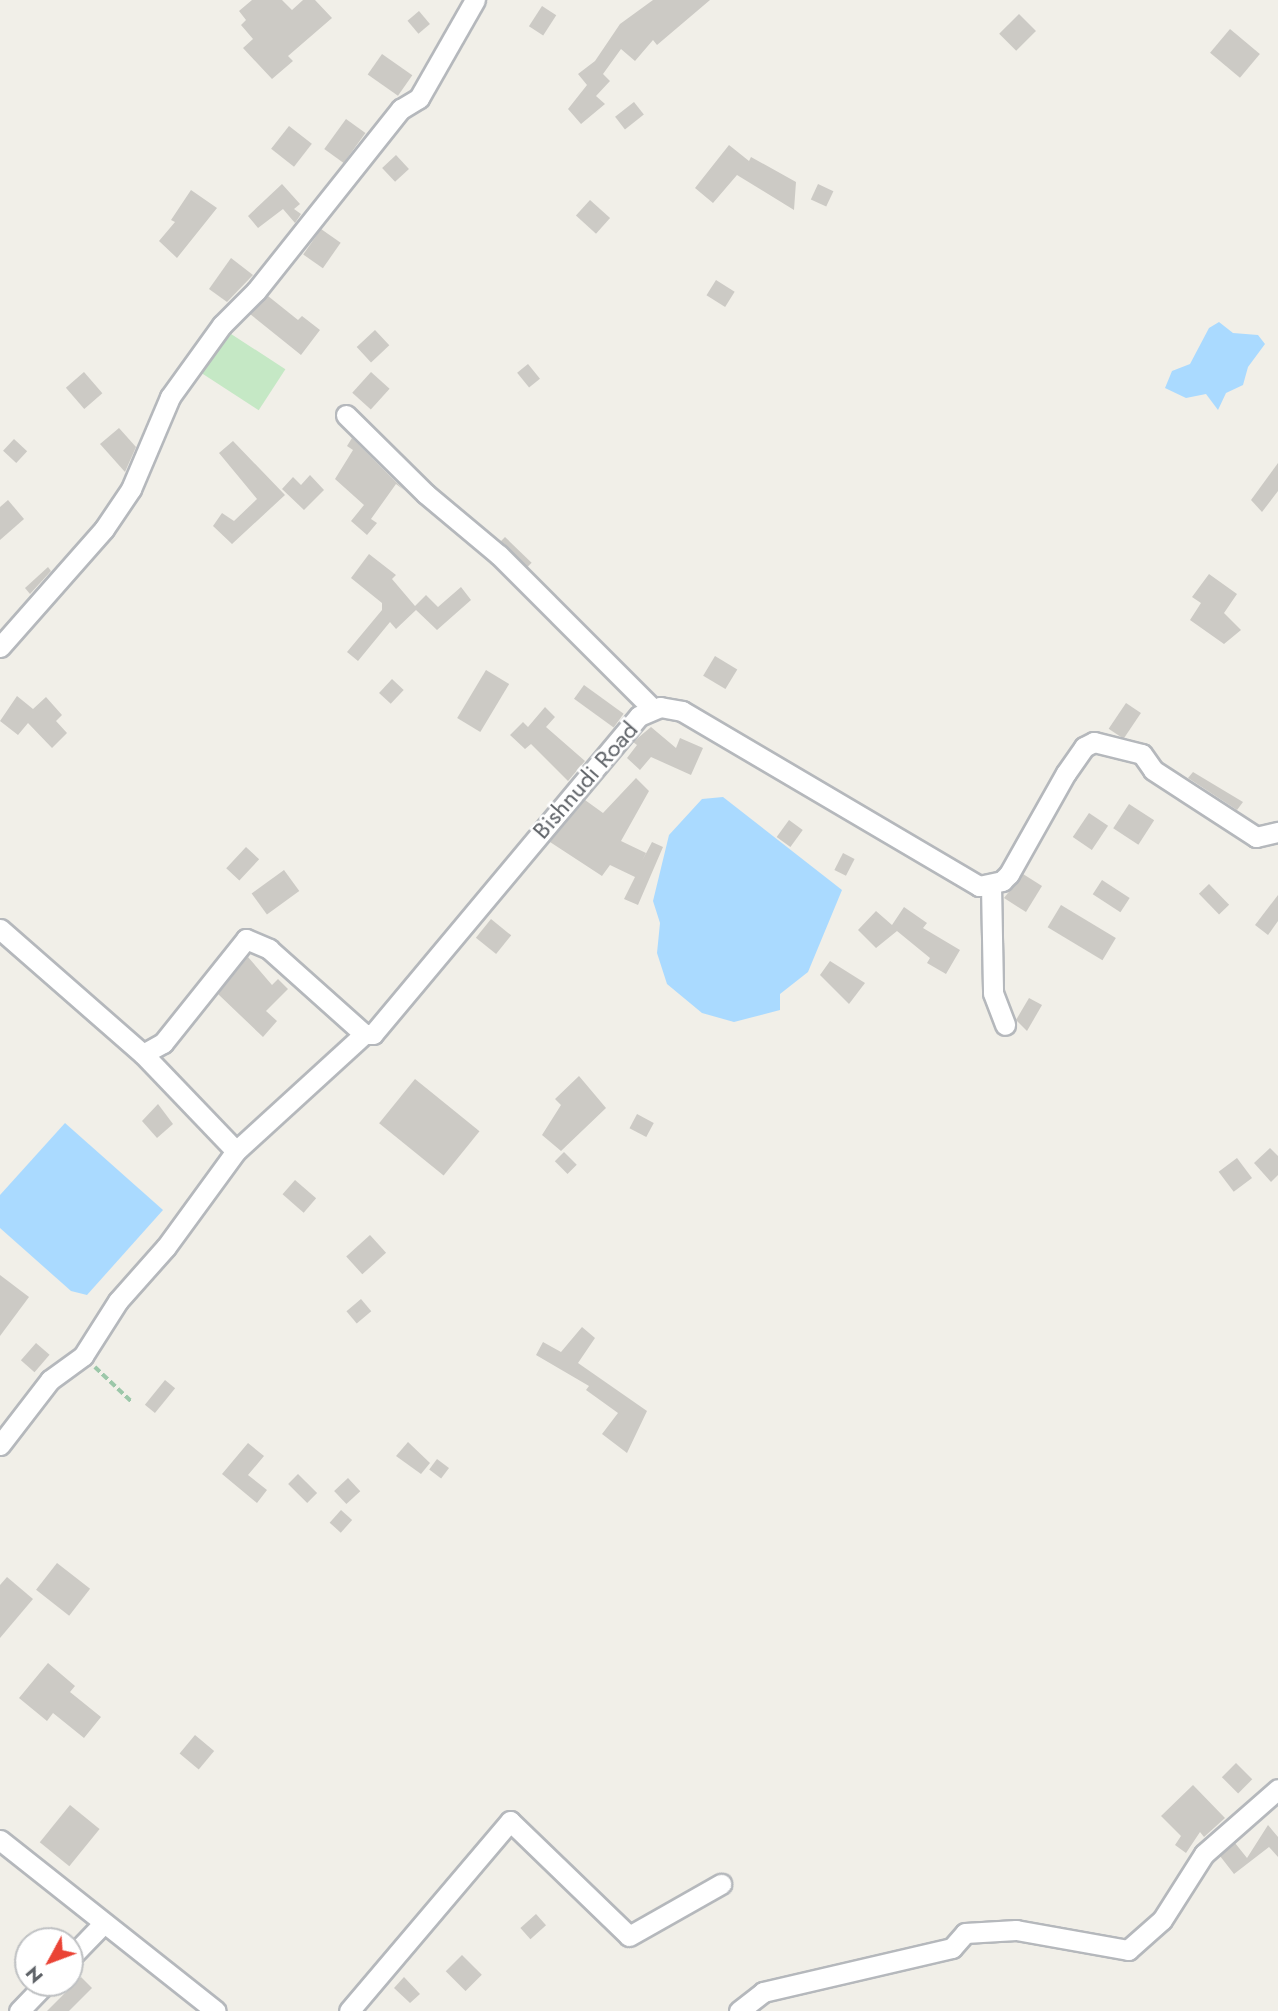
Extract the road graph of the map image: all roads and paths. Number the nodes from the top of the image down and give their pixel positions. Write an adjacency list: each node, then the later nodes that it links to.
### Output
1 (475, 0): 3 (street)
2 (346, 415): 4 (street)
3 (0, 647)
4 (652, 708): 6 (street, Bishnudi Road); 9 (street, Bishnudi Road)
5 (1278, 832): 6 (street)
6 (990, 885): 8 (street)
7 (0, 929): 10 (street)
8 (1005, 1025)
9 (364, 1034): 10 (street); 11 (street, Bishnudi Road)
10 (143, 1054): 11 (street)
11 (236, 1151): 12 (street, Bishnudi Road)
12 (83, 1356): 13 (path); 14 (street)
13 (132, 1402)
14 (0, 1445)
15 (1278, 1789): 24 (street)
16 (0, 1840): 18 (street)
17 (721, 1884): 23 (street)
18 (102, 1925): 19 (street); 22 (street)
19 (84, 1944)
20 (32, 1997): 21 (street)
21 (19, 2011)
22 (216, 2011)
23 (349, 2011)
24 (739, 2011)

